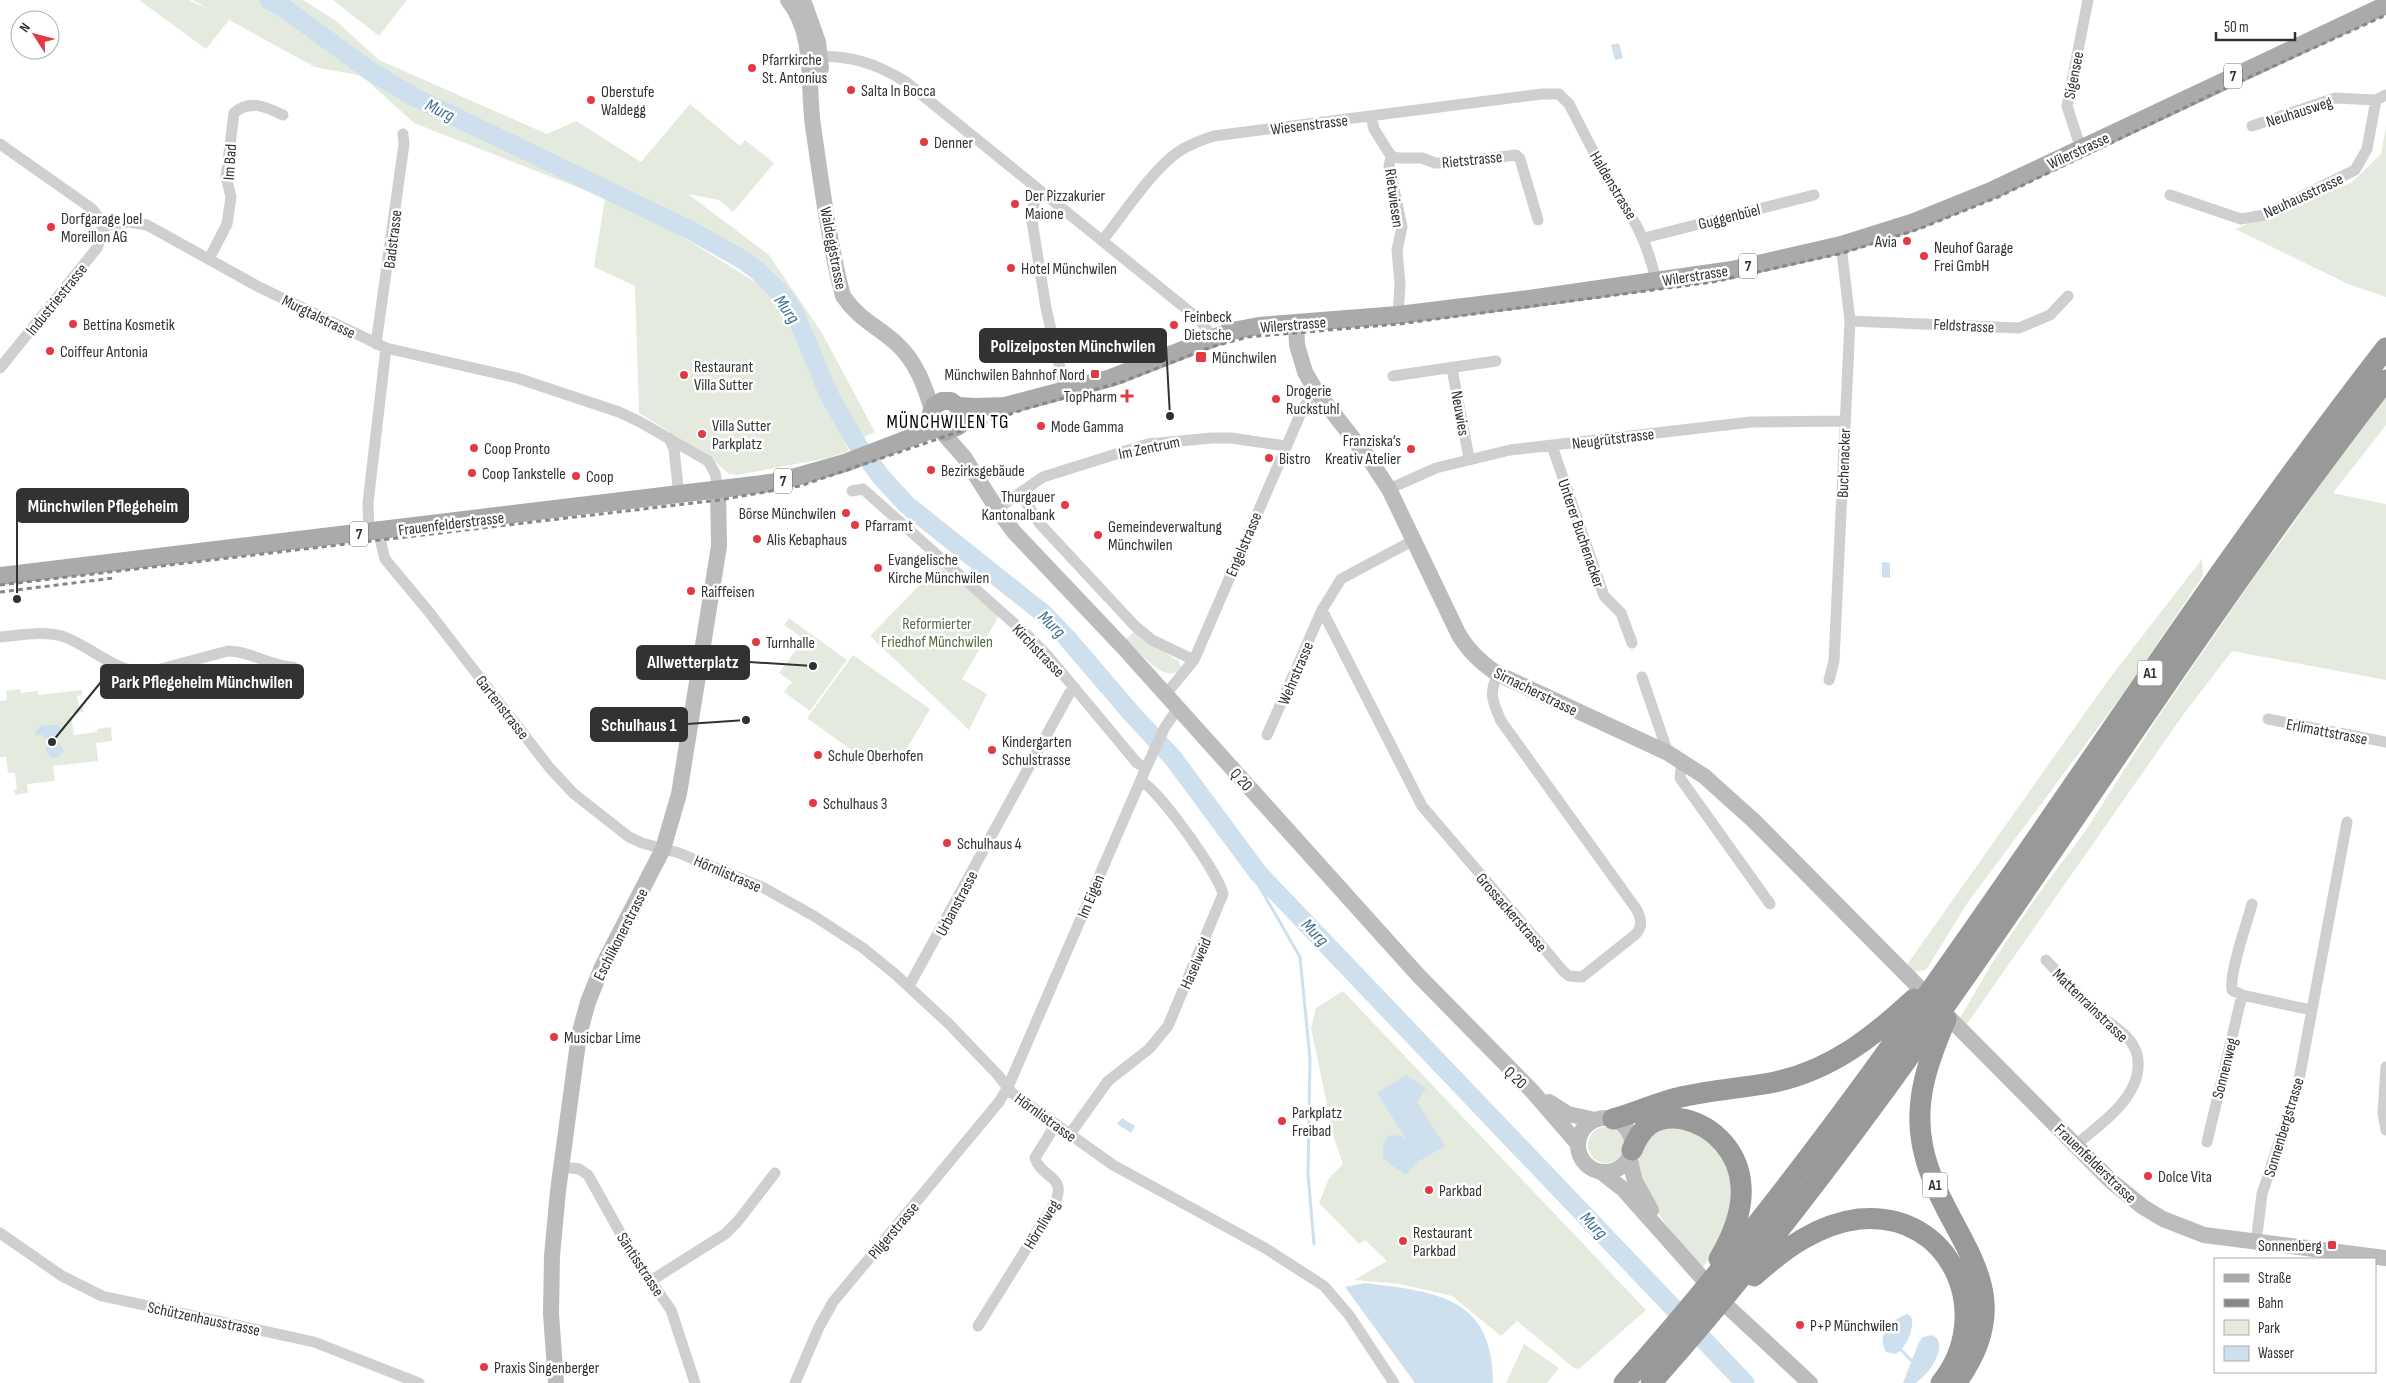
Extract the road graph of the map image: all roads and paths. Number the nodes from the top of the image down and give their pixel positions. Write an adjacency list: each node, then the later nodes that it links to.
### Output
1 (788, 0): 5 (main road)
2 (803, 0): 5 (main road)
3 (2088, 0): 13 (street, Sigensee)
4 (2386, 5): 13 (main road, Wilerstrasse / 7)
5 (814, 57): 15 (street); 37 (main road, Waldeggstrasse)
6 (1559, 94): 9 (street, Wiesenstrasse); 20 (street, Haldenstrasse)
7 (2381, 98): 10 (street, Neuhausweg); 16 (street, Neuhausstrasse)
8 (283, 115): 23 (street, Im Bad)
9 (1371, 116): 14 (street, Rietwiesen); 21 (street, Wiesenstrasse)
10 (2252, 126)
11 (403, 134): 30 (street, Badstrasse)
12 (1, 146): 19 (street)
13 (2081, 149): 22 (main road, Wilerstrasse / 7)
14 (1391, 156): 18 (street, Rietstrasse); 26 (street, Rietwiesen)
15 (1042, 192): 21 (street); 38 (street)
16 (2170, 194)
17 (1814, 195): 20 (street, Guggenbüel)
18 (1538, 220)
19 (103, 226): 23 (street, Murgtalstrasse); 33 (street, Industriestrasse)
20 (1644, 238): 24 (street, Haldenstrasse)
21 (1102, 241): 29 (street)
22 (1841, 245): 24 (main road, Wilerstrasse / 7); 27 (street, Buchenacker)
23 (209, 259): 30 (street, Murgtalstrasse)
24 (1656, 281): 26 (main road, Wilerstrasse / 7)
25 (2068, 296): 27 (street, Feldstrasse)
26 (1398, 315): 28 (main road, Wilerstrasse / 7)
27 (1850, 321): 42 (street, Buchenacker)
28 (1296, 324): 29 (main road, Wilerstrasse / 7); 39 (main road, Sirnacherstrasse)
29 (1212, 337): 38 (main road, Wilerstrasse / 7)
30 (381, 346): 43 (street, Murgtalstrasse); 54 (street, Badstrasse)
31 (2386, 348): 80 (highway, A1)
32 (1496, 361): 34 (street, Neuwies)
33 (0, 368)
34 (1452, 369): 35 (street, Neuwies); 47 (street, Neuwies)
35 (1393, 376)
36 (2386, 380): 80 (highway, A1)
37 (923, 381): 40 (main road, Waldeggstrasse); 41 (main road, Waldeggstrasse)
38 (1064, 390): 40 (main road, Wilerstrasse / 7)
39 (1316, 391): 44 (street, Engelstrasse); 48 (main road, Sirnacherstrasse)
40 (956, 413): 41 (main road, Frauenfelderstrasse); 41 (main road); 46 (main road, Q 20)
41 (934, 421): 46 (main road, Q 20); 49 (main road, Frauenfelderstrasse / 7)
42 (1845, 422): 45 (street, Neugrütstrasse); 64 (street, Buchenacker)
43 (669, 438): 49 (street, Murgtalstrasse); 52 (street)
44 (1286, 446): 51 (street, Im Zentrum); 60 (street, Engelstrasse)
45 (1552, 446): 47 (street, Neugrütstrasse); 59 (street, Unterer Buchenacker)
46 (964, 457): 53 (main road, Q 20)
47 (1469, 458): 48 (street, Neugrütstrasse)
48 (1389, 489): 55 (main road, Sirnacherstrasse)
49 (718, 491): 52 (main road, Frauenfelderstrasse / 7); 75 (main road, Eschlikonerstrasse)
50 (852, 491): 65 (street, Kirchstrasse)
51 (1020, 493): 53 (street, Im Zentrum); 60 (street)
52 (679, 496): 54 (main road, Frauenfelderstrasse / 7)
53 (997, 509): 66 (main road, Q 20)
54 (374, 532): 56 (main road, Frauenfelderstrasse / 7); 75 (street, Gartenstrasse)
55 (1412, 541): 57 (street); 62 (main road, Sirnacherstrasse)
56 (0, 576)
57 (1322, 610): 62 (street, Grossackerstrasse); 69 (street, Wehrstrasse)
58 (0, 637): 61 (street)
59 (1632, 643)
60 (1194, 660): 66 (street, Engelstrasse)
61 (293, 667)
62 (1498, 674): 71 (main road, Sirnacherstrasse)
63 (1642, 676): 71 (street)
64 (1829, 680)
65 (1075, 688): 72 (street, Kirchstrasse); 81 (street, Urbanstrasse)
66 (1166, 694): 67 (main road, Q 20)
67 (1178, 708): 72 (street, Im Eigen); 86 (main road, Q 20)
68 (2268, 719): 70 (street, Erlimattstrasse)
69 (1268, 736)
70 (2386, 742)
71 (1675, 757): 76 (street); 79 (main road, Sirnacherstrasse)
72 (1146, 768): 73 (street, Im Eigen)
73 (1141, 781): 85 (street, Im Eigen); 90 (street, Haselweid)
74 (2347, 822): 83 (street, Sonnenbergstrasse)
75 (662, 849): 81 (street, Hörnlistrasse); 95 (main road, Eschlikonerstrasse)
76 (1770, 904)
77 (2252, 904): 82 (street)
78 (2046, 960): 93 (street, Mattenrainstrasse)
79 (1894, 962): 93 (main road, Frauenfelderstrasse)
80 (1954, 976): 87 (highway, A1); 102 (highway, A1); 115 (highway, A1)
81 (909, 986): 85 (street, Hörnlistrasse)
82 (2242, 995): 83 (street); 91 (street, Sonnenweg)
83 (2311, 1010): 100 (street, Sonnenbergstrasse)
84 (2386, 1067): 89 (street)
85 (1008, 1087): 88 (street, Hörnlistrasse); 106 (street, Pilgerstrasse)
86 (1532, 1092): 87 (main road, Q 20); 92 (main road, Q 20)
87 (1604, 1120): 92 (main road); 94 (main road, Q 20)
88 (1056, 1124): 90 (street, Hörnlistrasse); 104 (street, Hörnliweg)
89 (2386, 1130)
90 (1070, 1134): 110 (street, Hörnlistrasse)
91 (2206, 1142)
92 (1578, 1144): 96 (main road, Q 20)
93 (2076, 1145): 100 (main road, Frauenfelderstrasse)
94 (1631, 1154): 96 (main road); 99 (main road, Q 20); 102 (highway, A1)
95 (562, 1167): 103 (street, Säntisstrasse); 108 (main road, Eschlikonerstrasse)
96 (1601, 1172): 99 (main road, Q 20)
97 (775, 1173): 103 (street)
98 (0, 1233): 107 (street, Schützenhausstrasse)
99 (1664, 1234): 113 (main road, Q 20)
100 (2256, 1243): 101 (main road, Frauenfelderstrasse)
101 (2386, 1258)
102 (1727, 1278): 105 (highway, A1); 105 (highway, A1); 114 (highway, A1)
103 (652, 1280): 109 (street, Säntisstrasse)
104 (978, 1326)
105 (1675, 1341): 111 (highway, A1); 112 (highway, A1)
106 (799, 1381)
107 (419, 1383)
108 (556, 1383)
109 (695, 1383)
110 (1394, 1383)
111 (1624, 1383)
112 (1651, 1383)
113 (1810, 1383)
114 (1941, 1383)
115 (1956, 1383)

